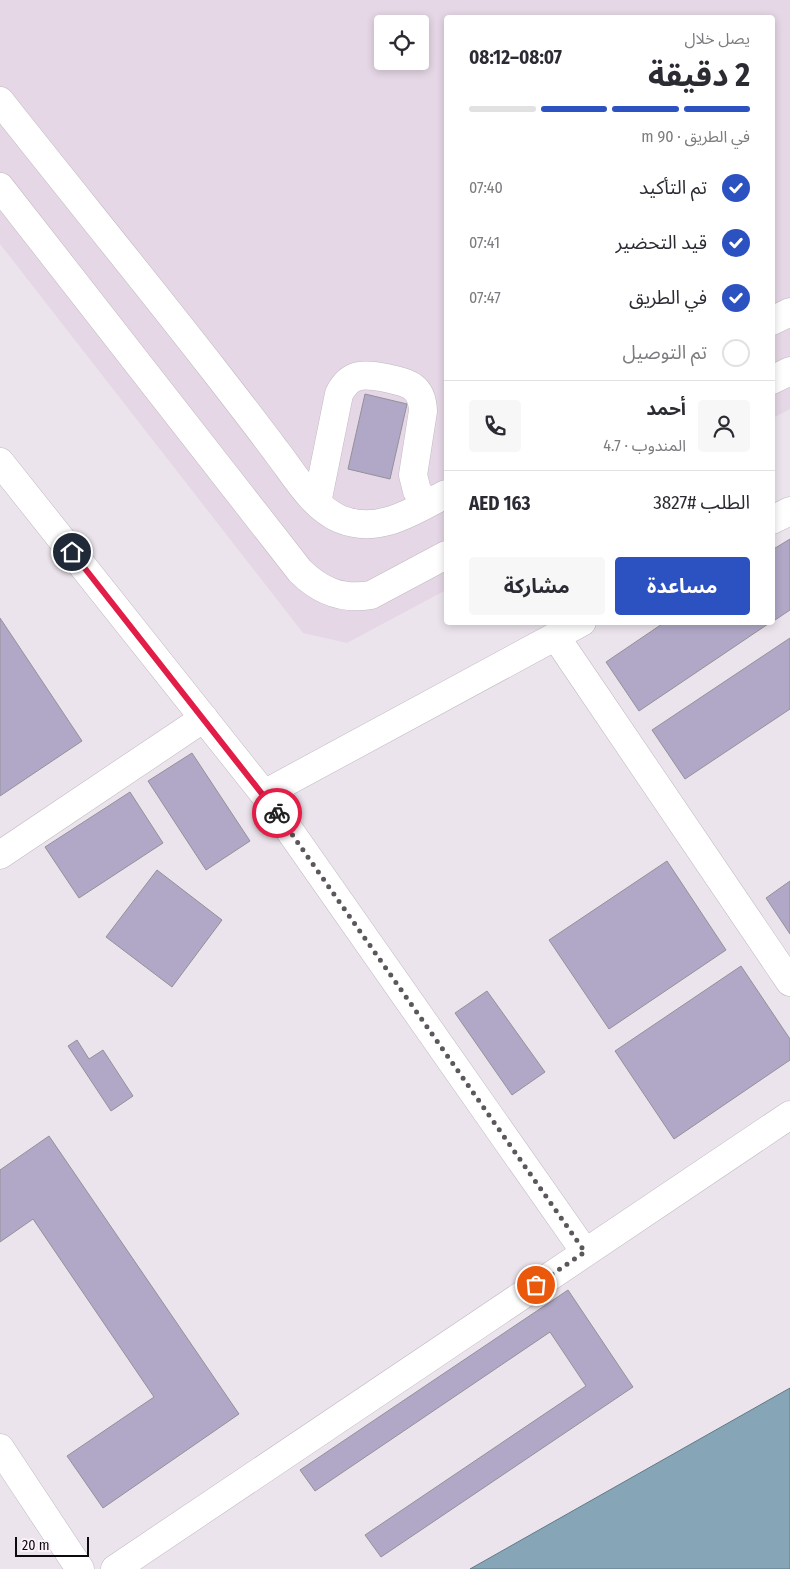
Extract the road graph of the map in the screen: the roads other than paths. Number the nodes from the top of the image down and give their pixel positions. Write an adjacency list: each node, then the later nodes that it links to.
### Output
1 (0, 101): 9 (street)
2 (0, 187): 12 (street)
3 (790, 312): 4 (street)
4 (775, 320)
5 (790, 371): 6 (street)
6 (775, 378)
7 (0, 462): 15 (street)
8 (437, 498): 9 (street); 9 (street)
9 (317, 503)
10 (790, 511): 11 (street)
11 (775, 518)
12 (444, 556)
13 (576, 625): 14 (street)
14 (556, 636): 16 (street); 18 (street)
15 (204, 718): 16 (street); 17 (street)
16 (264, 794): 20 (street)
17 (0, 855)
18 (790, 982)
19 (790, 1115): 20 (street)
20 (585, 1252): 23 (street)
21 (0, 1448): 22 (street)
22 (80, 1569)
23 (115, 1569)

